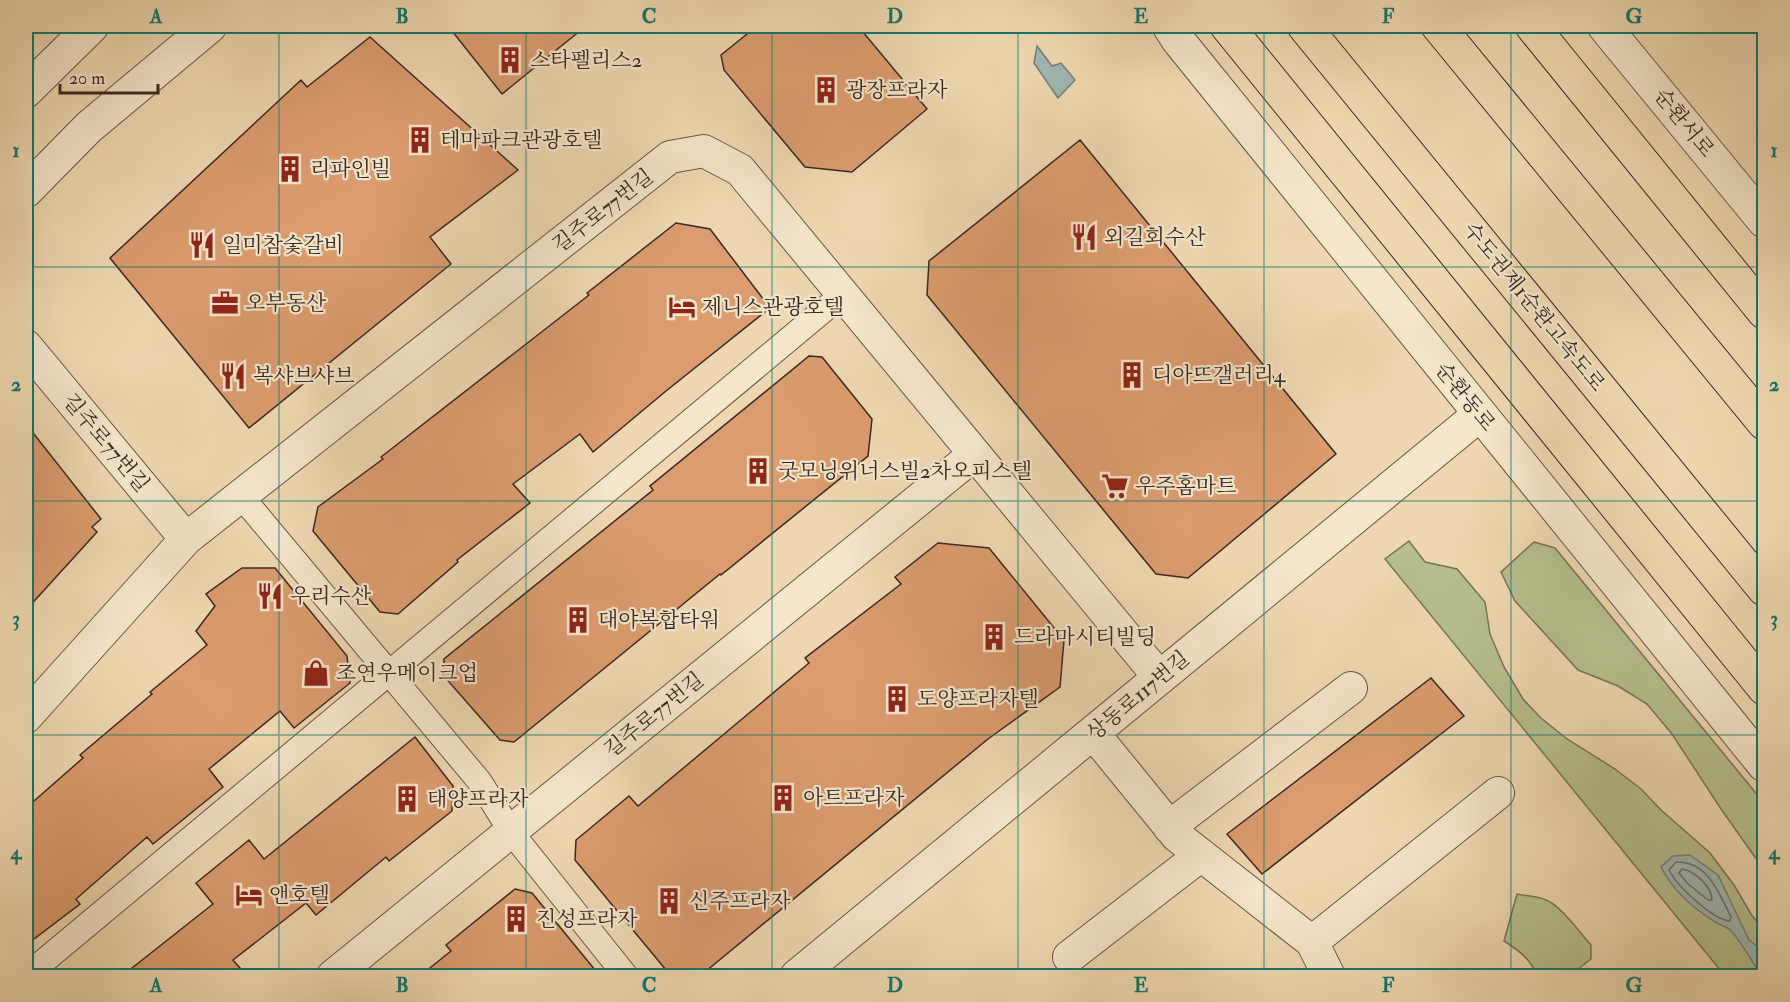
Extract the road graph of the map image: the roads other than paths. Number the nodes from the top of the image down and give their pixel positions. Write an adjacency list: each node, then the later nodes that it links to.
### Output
1 (92, 26): 9 (street)
2 (210, 26): 10 (street)
3 (1169, 26): 15 (street, 순환동로)
4 (1227, 26): 24 (highway)
5 (1304, 26): 20 (highway, 수도권제1순환고속도로)
6 (1438, 26): 16 (highway)
7 (1532, 26): 13 (highway)
8 (1604, 26): 11 (street, 순환서로)
9 (26, 91)
10 (26, 191)
11 (1764, 221)
12 (843, 294): 17 (street, 길주로77번길); 18 (street, 길주로77번길); 21 (street)
13 (1764, 312)
14 (26, 346): 19 (street, 길주로77번길)
15 (1479, 415): 22 (street, 상동로117번길); 27 (street, 순환동로)
16 (1764, 423)
17 (975, 454): 22 (street, 길주로77번길); 30 (street, 길주로77번길)
18 (241, 496): 19 (street, 길주로77번길); 21 (street)
19 (186, 539): 25 (street, 길주로77번길)
20 (1764, 589)
21 (389, 672): 30 (street); 34 (street)
22 (1160, 678): 26 (street, 상동로117번길)
23 (1352, 688): 29 (street)
24 (1764, 688)
25 (26, 717)
26 (1093, 733): 29 (street); 37 (street, 상동로117번길)
27 (1764, 765)
28 (1498, 793): 32 (street)
29 (1169, 827): 31 (street)
30 (511, 832): 35 (street, 길주로77번길); 36 (street)
31 (1201, 855): 32 (street); 33 (street)
32 (1312, 942): 38 (street)
33 (1069, 957)
34 (26, 976)
35 (333, 976)
36 (626, 976)
37 (797, 976)
38 (1329, 976)

